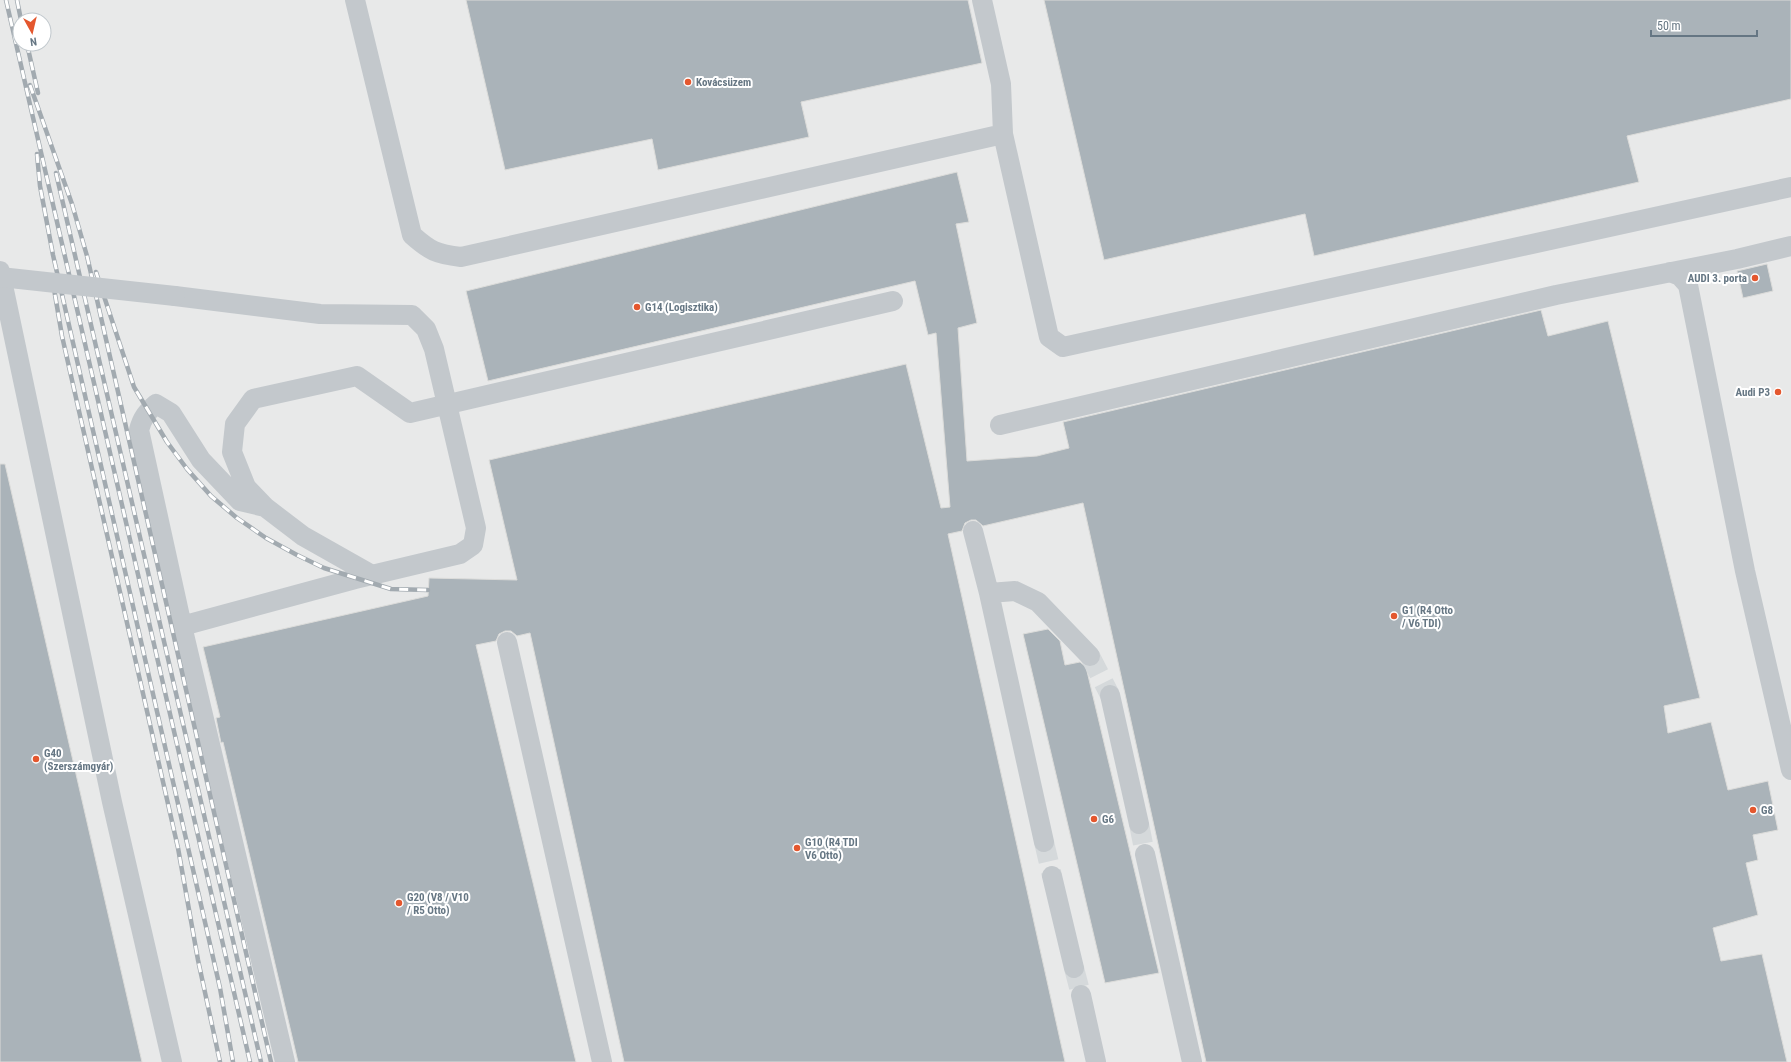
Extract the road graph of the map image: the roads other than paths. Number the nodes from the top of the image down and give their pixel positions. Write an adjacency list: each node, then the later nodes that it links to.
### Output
1 (355, 0): 3 (lane)
2 (982, 0): 3 (lane)
3 (1002, 134): 4 (lane)
4 (1791, 186)
5 (1791, 246): 7 (lane)
6 (0, 271): 8 (lane)
7 (1670, 272): 11 (lane); 20 (lane)
8 (2, 289): 10 (lane, bridge); 27 (lane)
9 (893, 301): 10 (lane)
10 (447, 405): 12 (lane); 14 (lane)
11 (1000, 425)
12 (265, 507): 14 (lane); 16 (lane)
13 (973, 531): 15 (lane)
14 (372, 574): 16 (lane)
15 (989, 594): 18 (lane); 22 (lane)
16 (182, 626): 28 (lane)
17 (507, 642): 29 (lane)
18 (1090, 656)
19 (1110, 695): 21 (lane)
20 (1791, 770)
21 (1139, 824)
22 (1044, 842)
23 (1145, 854): 31 (lane)
24 (1052, 876): 25 (lane)
25 (1074, 968)
26 (1080, 995): 30 (lane)
27 (172, 1062)
28 (285, 1062)
29 (602, 1062)
30 (1096, 1062)
31 (1192, 1062)

